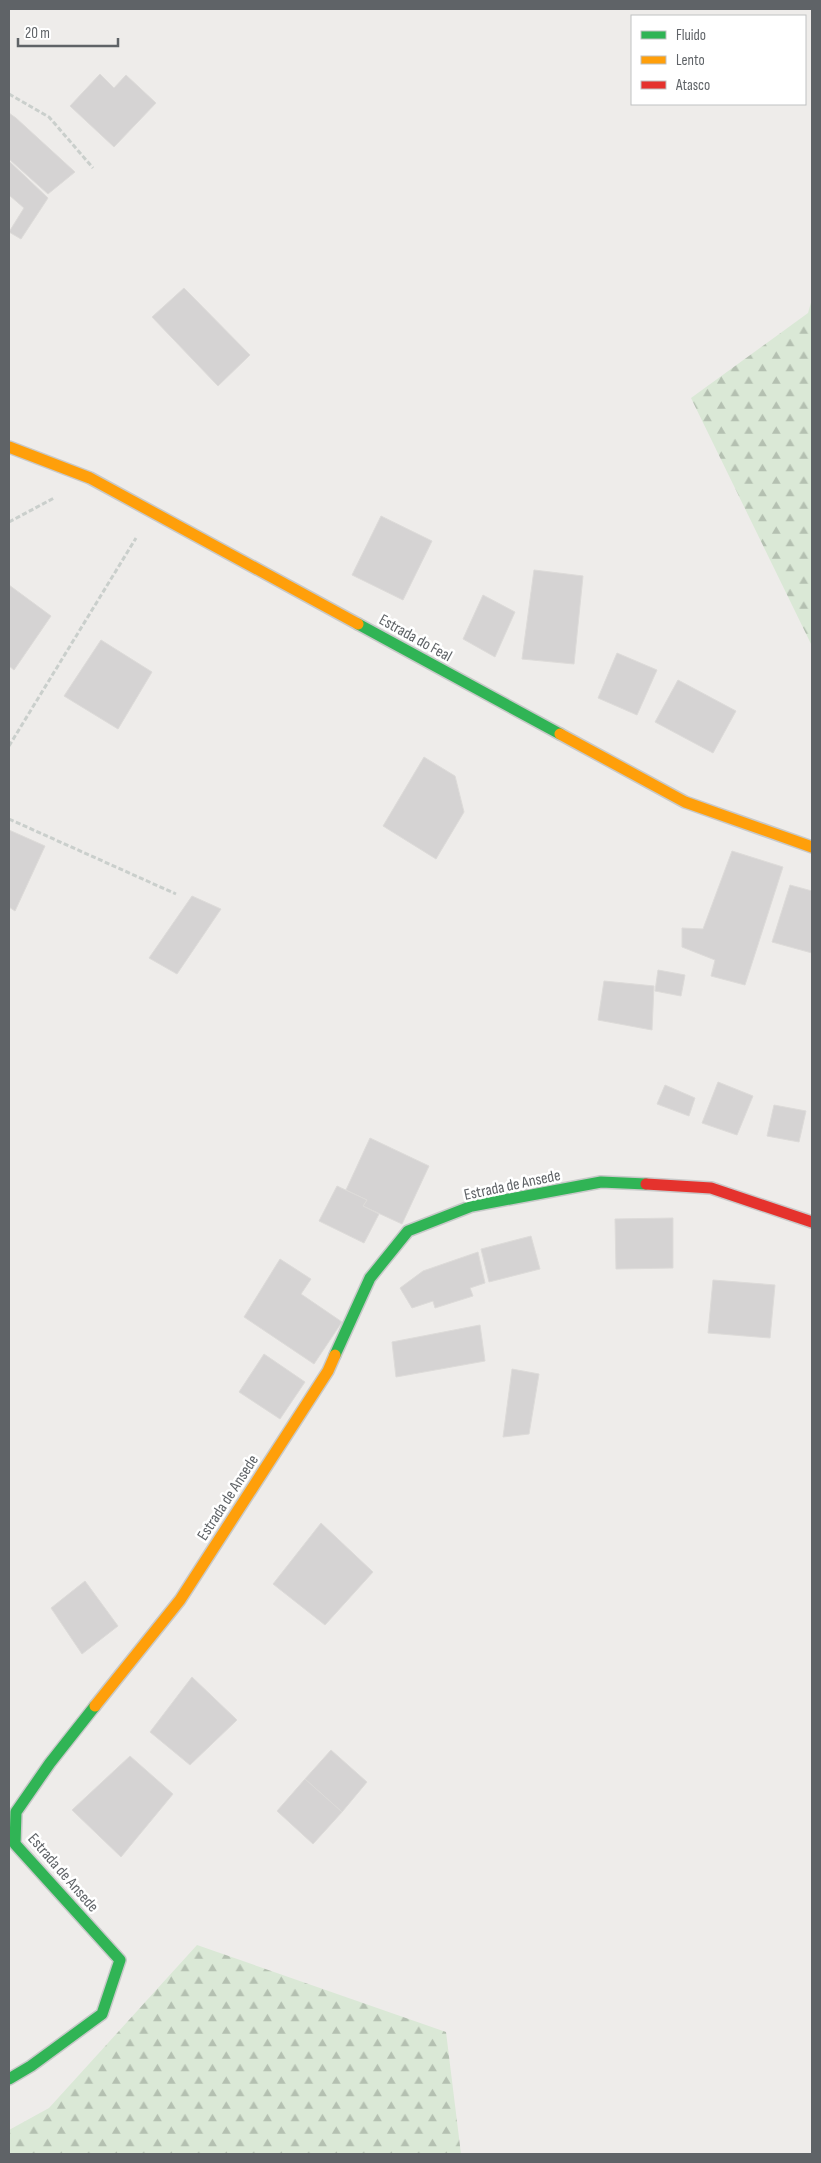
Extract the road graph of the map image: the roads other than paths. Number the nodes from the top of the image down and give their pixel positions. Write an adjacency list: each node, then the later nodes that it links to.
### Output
1 (9, 447): 2 (street, Estrada do Feal)
2 (812, 847)
3 (812, 1222): 4 (street, Estrada de Ansede)
4 (9, 2079)

